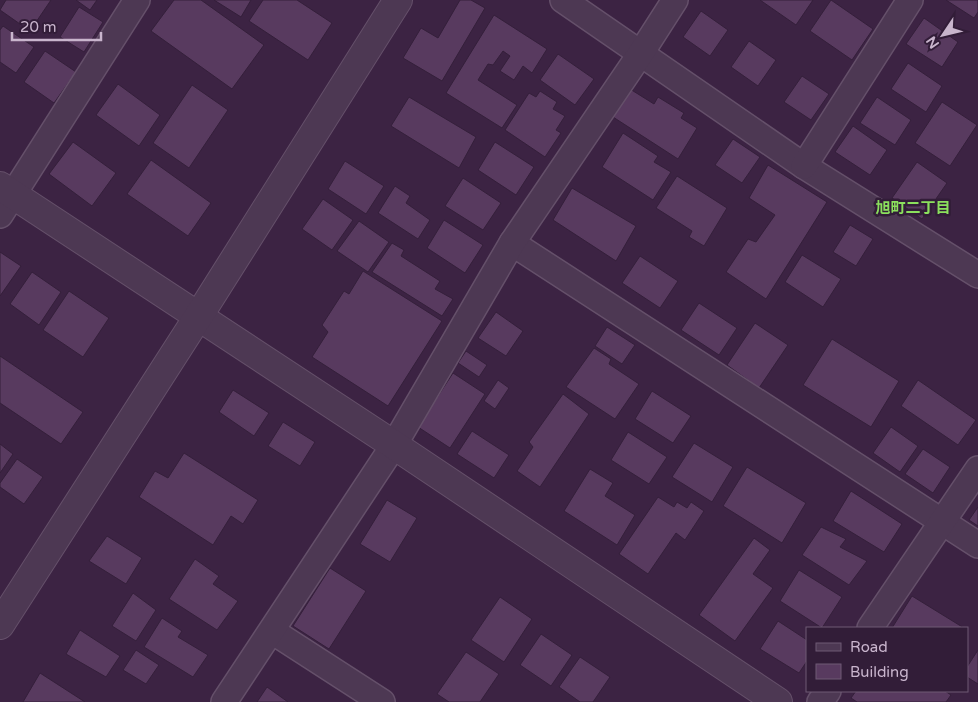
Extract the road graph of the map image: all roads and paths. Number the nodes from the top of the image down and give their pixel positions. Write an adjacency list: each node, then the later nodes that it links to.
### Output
1 (137, 0): 8 (street)
2 (398, 0): 11 (street)
3 (563, 0): 6 (street)
4 (675, 0): 6 (street)
5 (910, 0): 7 (street)
6 (641, 53): 7 (street); 9 (street)
7 (804, 166): 10 (street)
8 (4, 199): 11 (street)
9 (512, 242): 12 (street); 14 (street)
10 (978, 275)
11 (198, 316): 12 (street); 16 (street)
12 (394, 445): 18 (street); 21 (street)
13 (978, 469): 14 (street)
14 (941, 521): 15 (street); 17 (street)
15 (978, 545)
16 (0, 625)
17 (871, 627)
18 (272, 631): 19 (street); 20 (street)
19 (224, 702)
20 (382, 702)
21 (778, 702)

